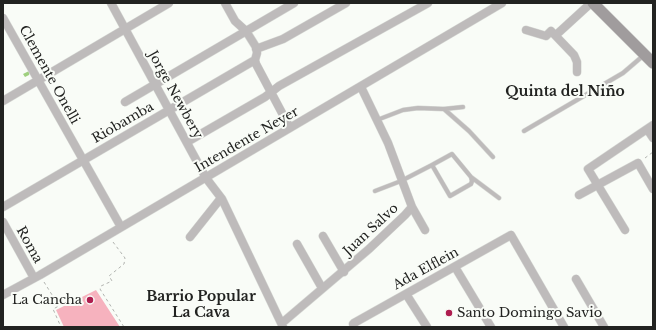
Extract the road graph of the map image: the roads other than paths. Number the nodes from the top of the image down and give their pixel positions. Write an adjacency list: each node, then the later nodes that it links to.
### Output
1 (111, 3): 10 (street, Jorge Newbery)
2 (169, 3): 10 (street)
3 (225, 3): 12 (street)
4 (294, 3): 12 (street)
5 (346, 3): 14 (street)
6 (428, 3): 22 (street)
7 (502, 3): 21 (street, Intendente Neyer)
8 (592, 3): 13 (street); 15 (main road)
9 (3, 18): 19 (street, Clemente Onelli)
10 (125, 29): 19 (street); 20 (street, Jorge Newbery)
11 (526, 30): 13 (street)
12 (246, 31): 14 (street); 20 (street)
13 (556, 35): 18 (street)
14 (256, 49): 16 (street)
15 (645, 55): 17 (main road); 31 (lane)
16 (255, 60): 22 (street); 27 (street, Riobamba)
17 (653, 63)
18 (577, 72)
19 (39, 80): 23 (street); 35 (street, Clemente Onelli)
20 (156, 84): 24 (street); 27 (street, Jorge Newbery)
21 (361, 87): 28 (street, Juan Salvo); 30 (street, Intendente Neyer)
22 (271, 92): 30 (street); 33 (street)
23 (3, 101)
24 (125, 102)
25 (463, 107): 26 (lane)
26 (444, 109): 28 (lane); 34 (lane)
27 (170, 110): 33 (street, Jorge Newbery); 35 (street, Riobamba)
28 (378, 120): 39 (street, Juan Salvo)
29 (650, 127): 32 (street); 40 (street)
30 (290, 128): 38 (street, Intendente Neyer)
31 (524, 131)
32 (653, 138)
33 (187, 142): 38 (street, Jorge Newbery)
34 (493, 157)
35 (83, 160): 46 (street, Riobamba); 49 (street, Clemente Onelli)
36 (432, 165): 37 (lane); 37 (lane); 39 (lane)
37 (471, 177): 45 (lane)
38 (206, 178): 44 (street, Jorge Newbery); 49 (street, Intendente Neyer)
39 (401, 181): 42 (lane); 47 (street, Juan Salvo)
40 (599, 185): 41 (street); 43 (street); 51 (street)
41 (653, 189)
42 (375, 191)
43 (579, 195)
44 (221, 198): 53 (street); 62 (street, Jorge Newbery)
45 (499, 198)
46 (3, 207)
47 (412, 207): 50 (street); 56 (street, Juan Salvo)
48 (3, 222): 57 (street, Roma)
49 (121, 227): 57 (street, Intendente Neyer)
50 (425, 230)
51 (625, 230)
52 (323, 236): 56 (street)
53 (190, 237)
54 (297, 244): 59 (street)
55 (454, 267): 61 (street, Ada Elflein); 65 (street); 66 (street, Ada Elflein)
56 (344, 272): 59 (street, Juan Salvo)
57 (37, 277): 60 (street, Intendente Neyer)
58 (576, 279): 67 (street)
59 (322, 288): 62 (street, Juan Salvo)
60 (3, 294)
61 (406, 294): 63 (street, Ada Elflein); 64 (street)
62 (283, 325)
63 (353, 325)
64 (427, 327)
65 (491, 327)
66 (564, 327)
67 (604, 327)

